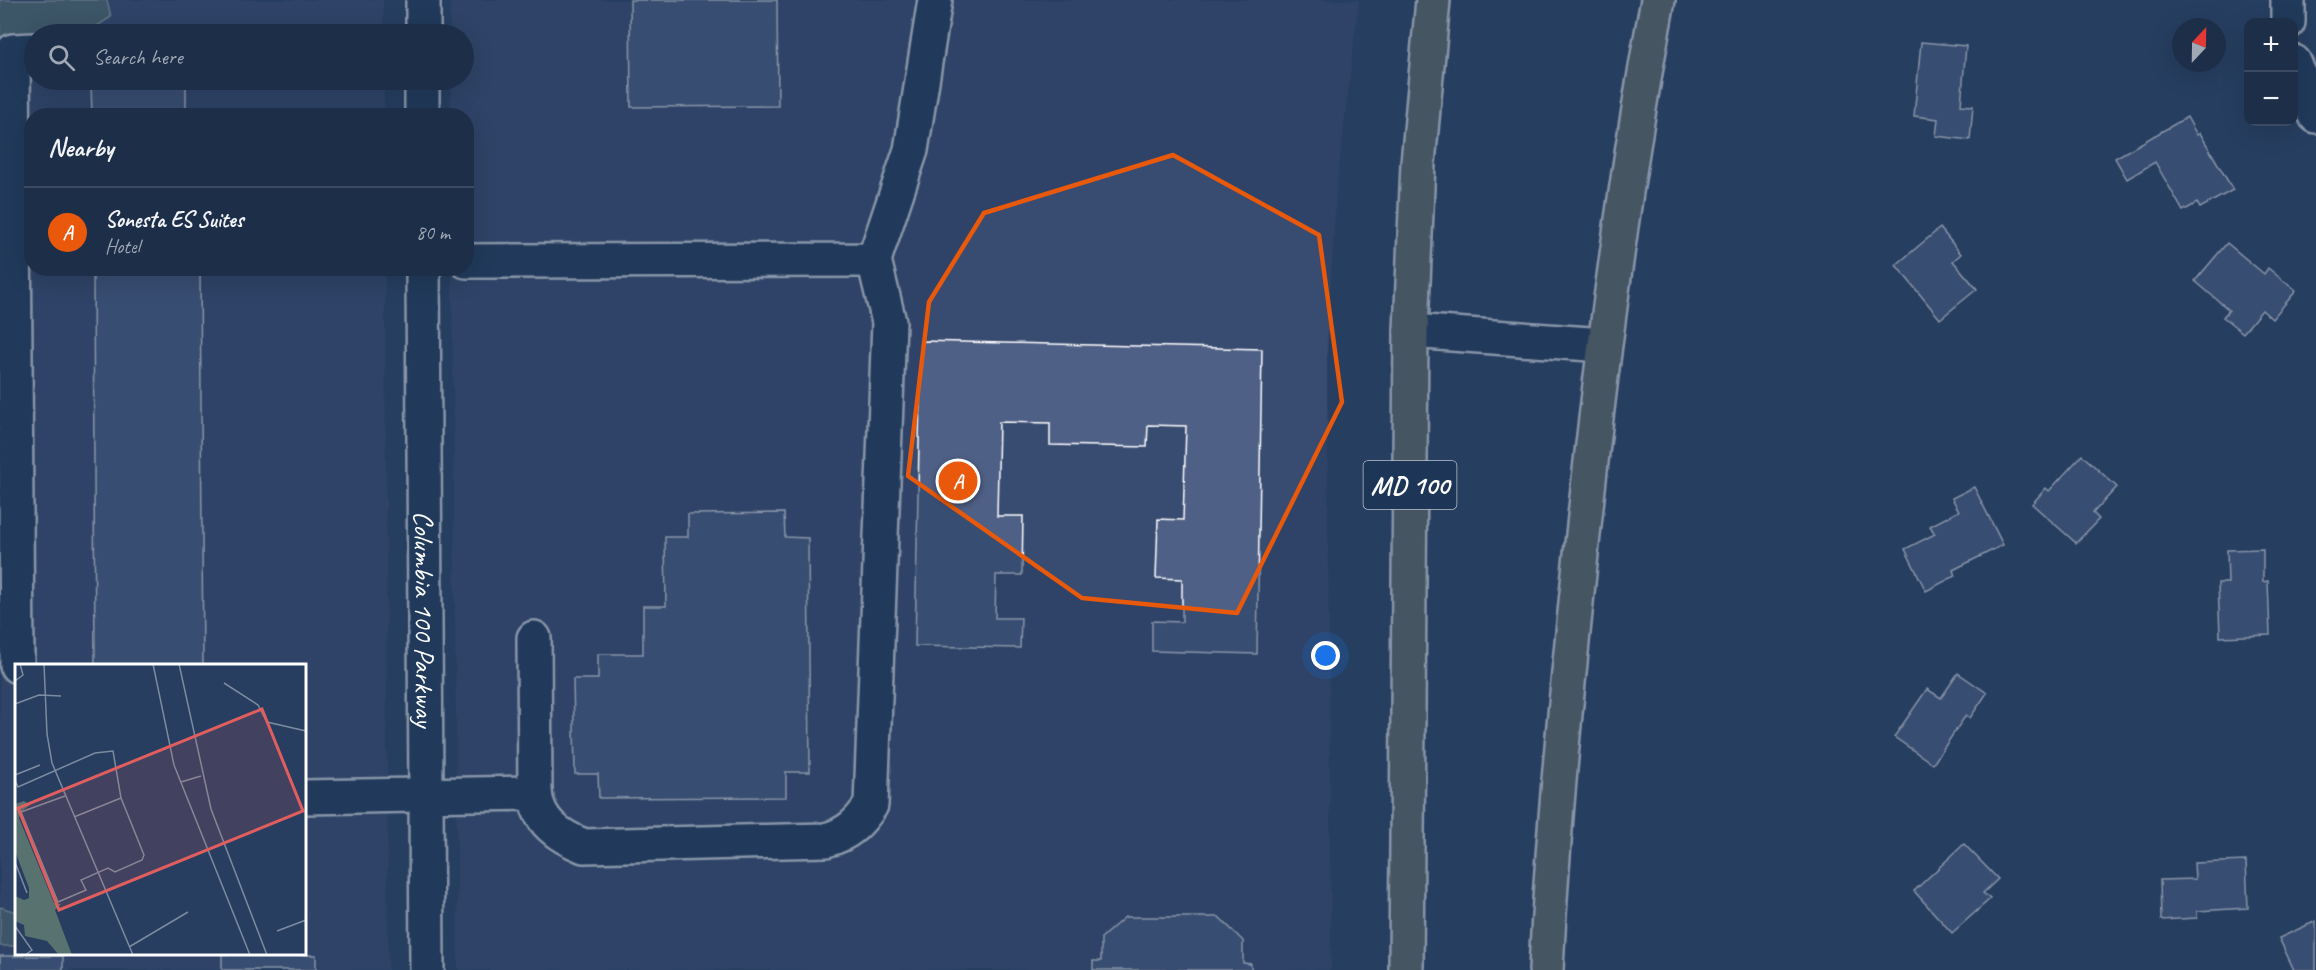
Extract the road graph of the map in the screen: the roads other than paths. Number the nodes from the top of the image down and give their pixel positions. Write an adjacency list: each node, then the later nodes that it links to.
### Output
1 (423, 0): 7 (street)
2 (935, 0): 13 (street)
3 (1433, 0): 16 (highway, MD 100)
4 (1657, 0): 17 (highway)
5 (2288, 0): 6 (street)
6 (2288, 18)
7 (423, 24)
8 (24, 50): 19 (street)
9 (2298, 72): 12 (street)
10 (422, 90): 11 (street)
11 (422, 108)
12 (2316, 116)
13 (874, 260): 14 (street); 21 (street)
14 (474, 261)
15 (423, 276): 20 (street, Columbia 100 Parkway)
16 (1411, 331): 17 (street); 24 (highway, MD 100)
17 (1604, 345): 25 (highway)
18 (534, 638): 21 (street)
19 (17, 664)
20 (427, 793): 21 (street); 22 (street); 23 (street, Columbia 100 Parkway)
21 (535, 793)
22 (306, 797)
23 (427, 970)
24 (1406, 970)
25 (1546, 970)

